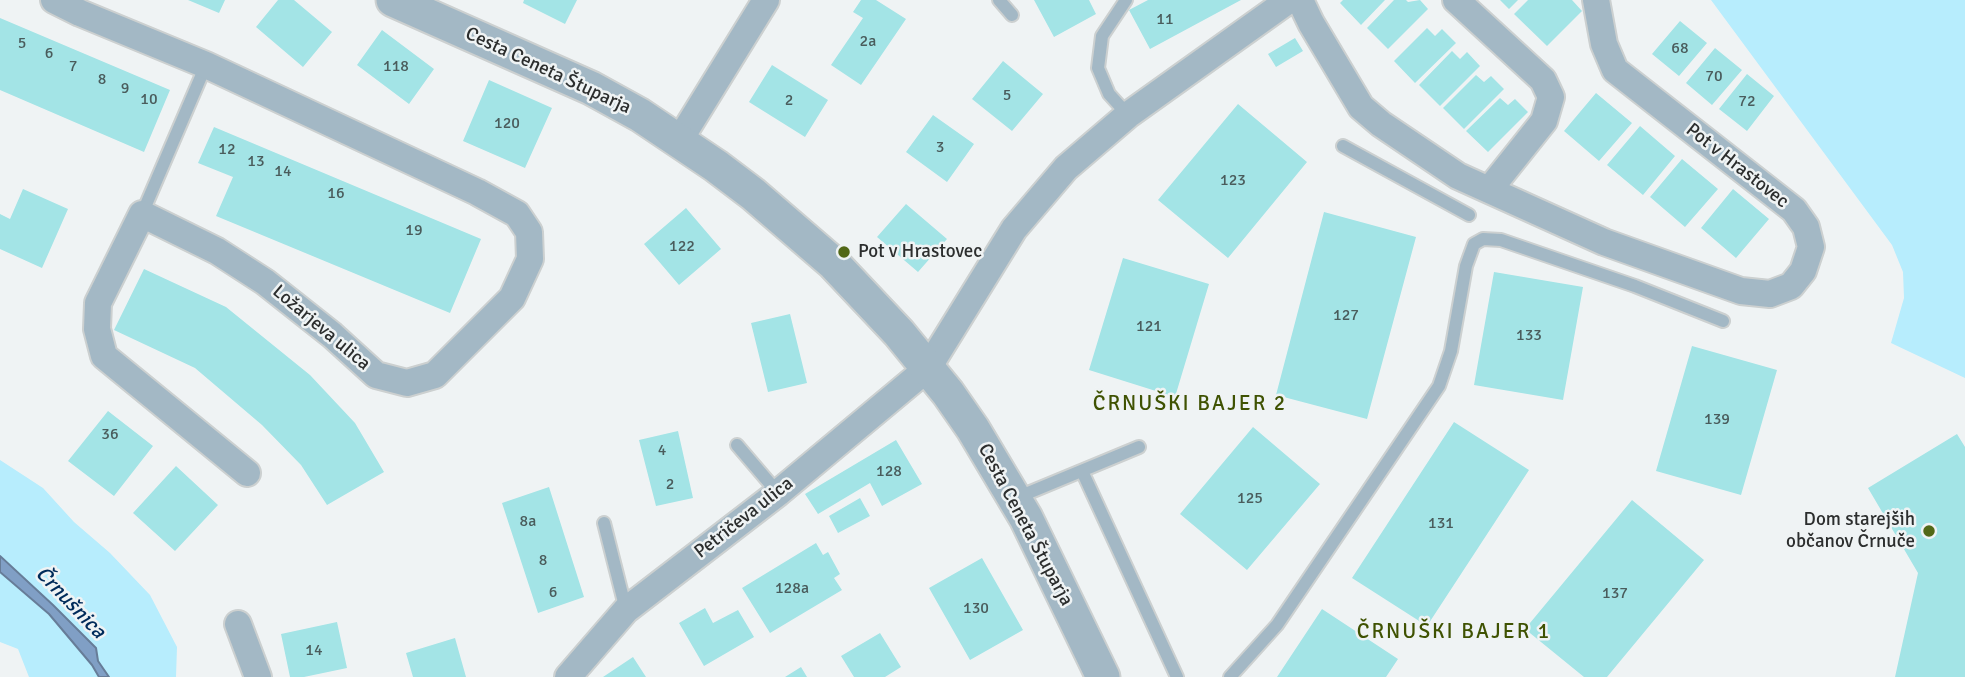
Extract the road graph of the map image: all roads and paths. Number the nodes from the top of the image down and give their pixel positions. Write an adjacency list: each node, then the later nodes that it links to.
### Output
1 (54, 0): 11 (street, Ložarjeva ulica)
2 (393, 0): 13 (street, Cesta Ceneta Štuparja)
3 (766, 0): 13 (street)
4 (999, 0): 10 (lane)
5 (1126, 0): 12 (lane)
6 (1289, 0): 12 (street)
7 (1300, 0): 15 (street, Pot v Hrastovec)
8 (1456, 0): 15 (street)
9 (1596, 0): 15 (street, Pot v Hrastovec)
10 (1012, 15)
11 (206, 65): 16 (lane); 16 (street, Ložarjeva ulica)
12 (1128, 115): 19 (street)
13 (679, 141): 19 (street, Cesta Ceneta Štuparja)
14 (1343, 146): 17 (lane)
15 (1489, 190)
16 (142, 214): 23 (street)
17 (1469, 215)
18 (1723, 321): 33 (lane)
19 (928, 368): 24 (street, Petričeva ulica); 25 (street, Cesta Ceneta Štuparja)
20 (737, 445): 24 (lane)
21 (1139, 447): 22 (lane)
22 (1082, 471): 25 (lane); 32 (lane)
23 (247, 473)
24 (778, 493): 27 (street, Petričeva ulica)
25 (1015, 498): 31 (street, Cesta Ceneta Štuparja)
26 (604, 523): 27 (lane)
27 (626, 610): 30 (street, Petričeva ulica)
28 (238, 624): 29 (street)
29 (258, 677)
30 (568, 677)
31 (1102, 677)
32 (1177, 677)
33 (1230, 677)

